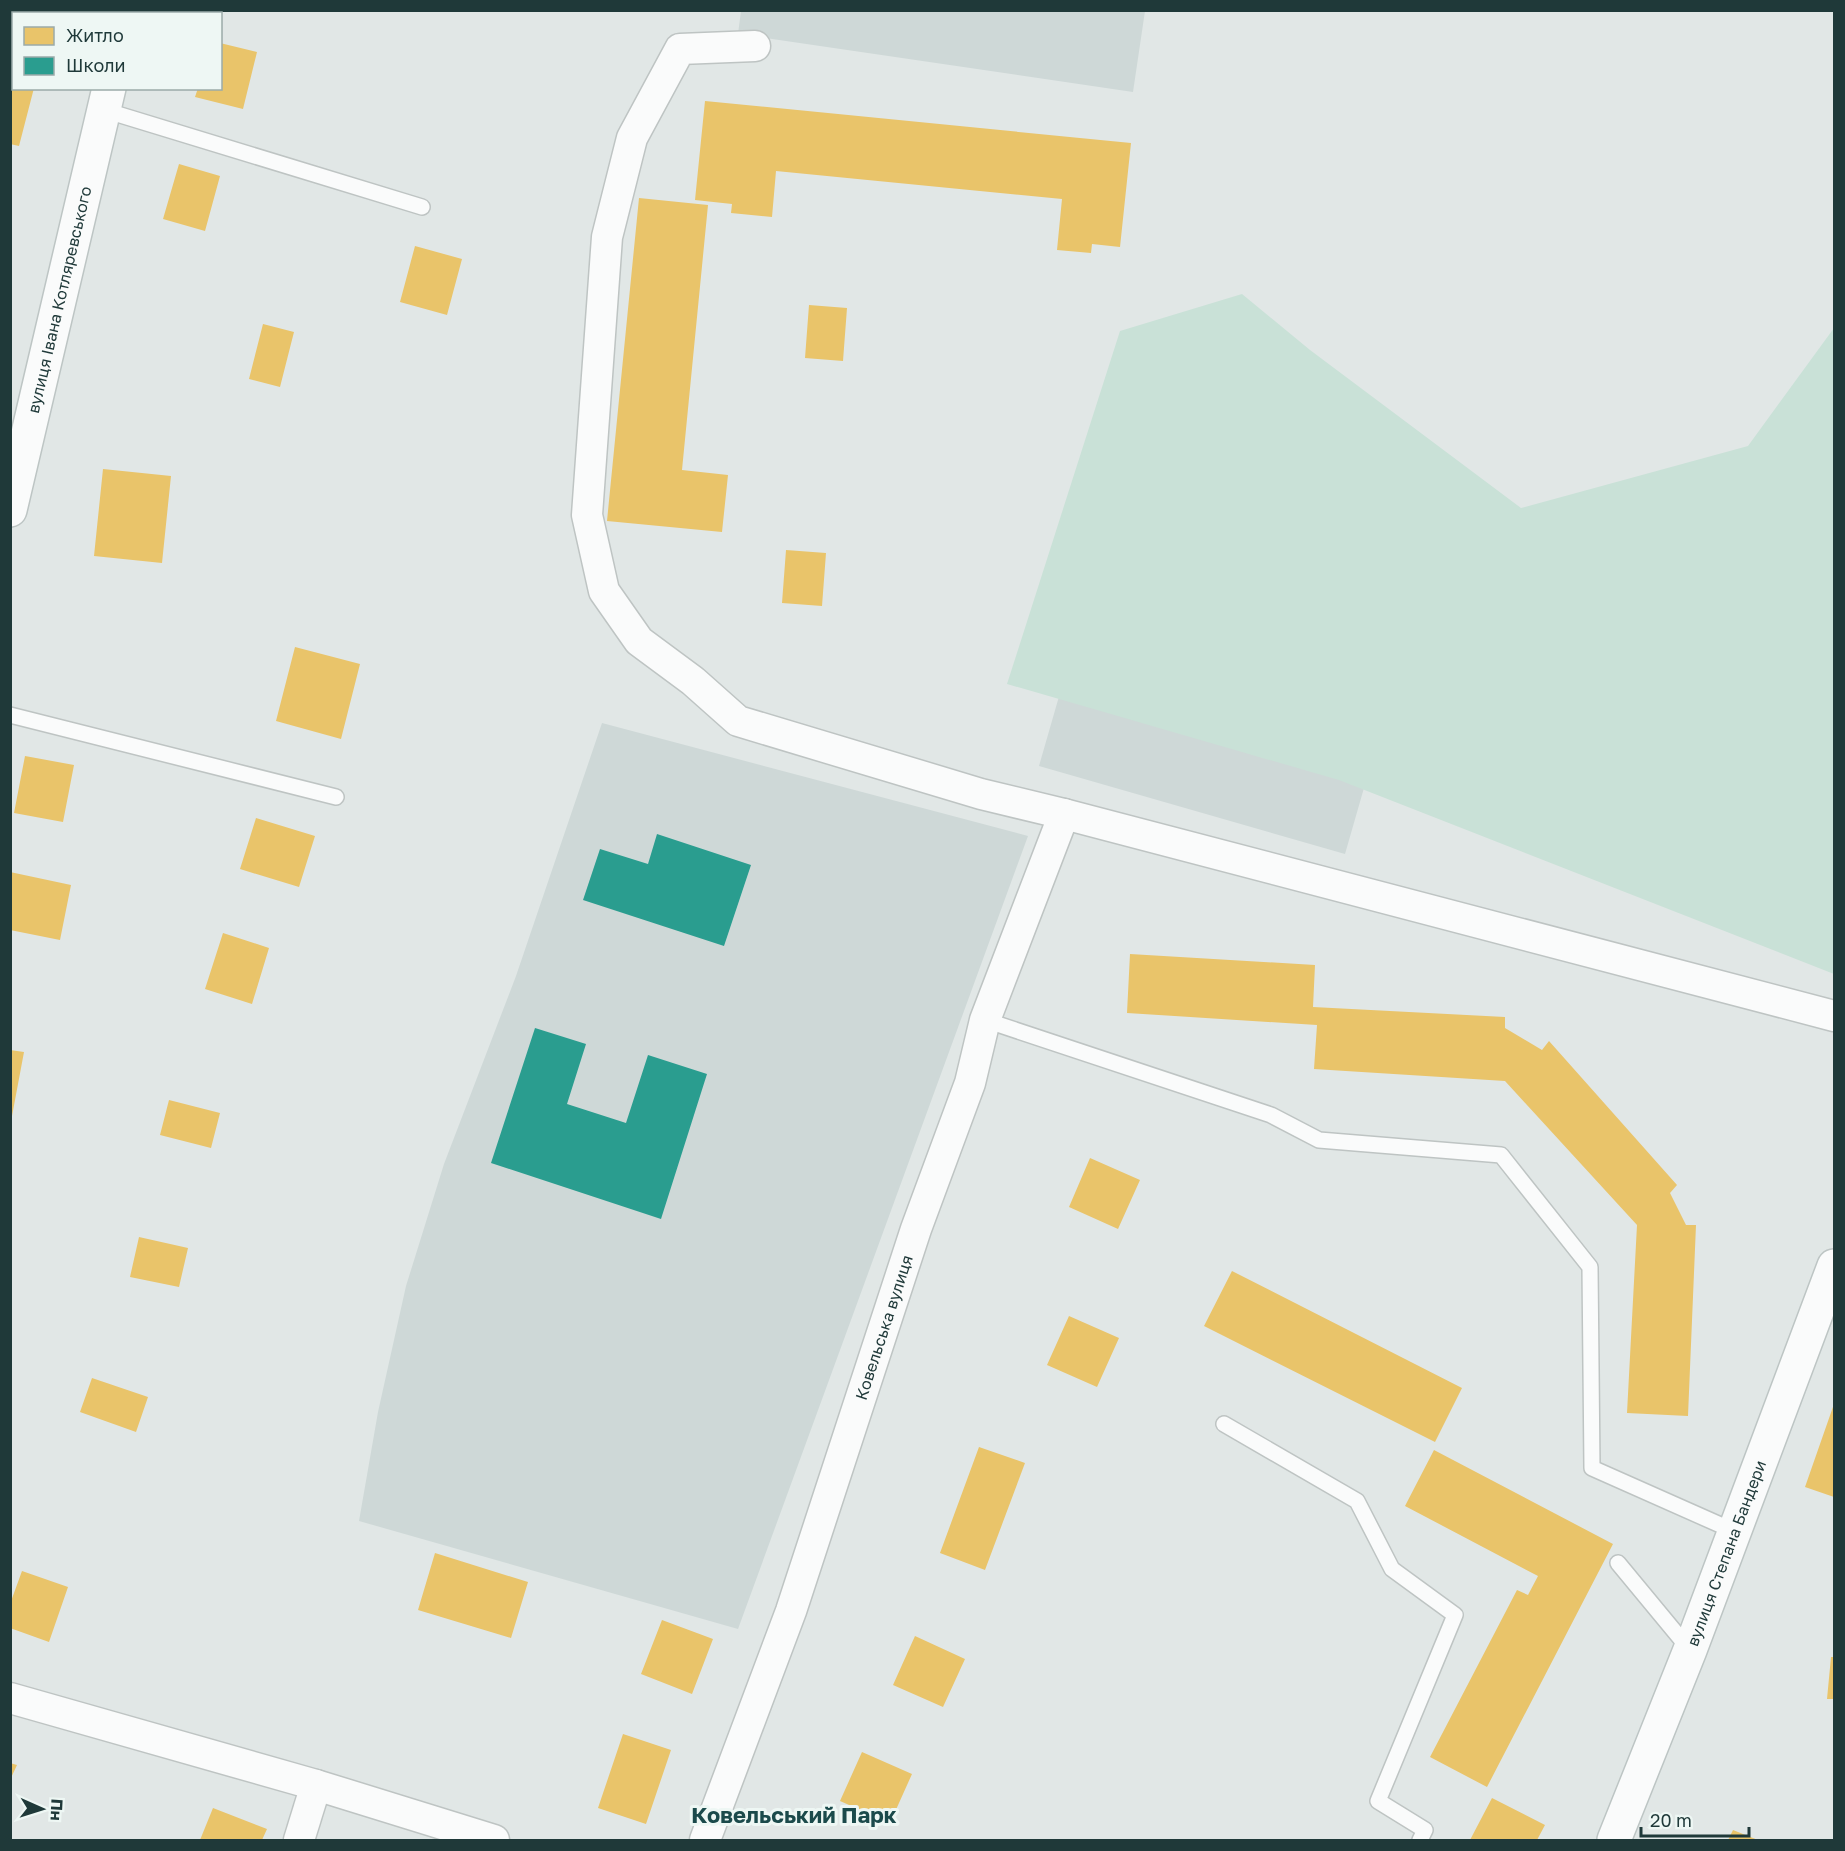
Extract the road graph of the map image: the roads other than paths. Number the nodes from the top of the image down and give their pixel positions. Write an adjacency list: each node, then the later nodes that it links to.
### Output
1 (754, 46): 7 (street)
2 (106, 99): 3 (lane); 4 (street, вулиця Івана Котляревського)
3 (422, 207)
4 (10, 510)
5 (10, 715): 6 (lane)
6 (336, 797)
7 (1064, 814): 8 (street); 9 (street, Ковельська вулиця)
8 (1834, 1016)
9 (985, 1020): 12 (lane); 19 (street, Ковельська вулиця)
10 (1834, 1266): 12 (street, вулиця Степана Бандери)
11 (1224, 1424): 20 (lane)
12 (1734, 1531): 14 (street, вулиця Степана Бандери)
13 (1618, 1563): 14 (lane)
14 (1690, 1650): 21 (street, вулиця Степана Бандери)
15 (10, 1698): 16 (street)
16 (316, 1785): 17 (street); 18 (street)
17 (299, 1840)
18 (495, 1840)
19 (705, 1840)
20 (1420, 1840)
21 (1614, 1840)

